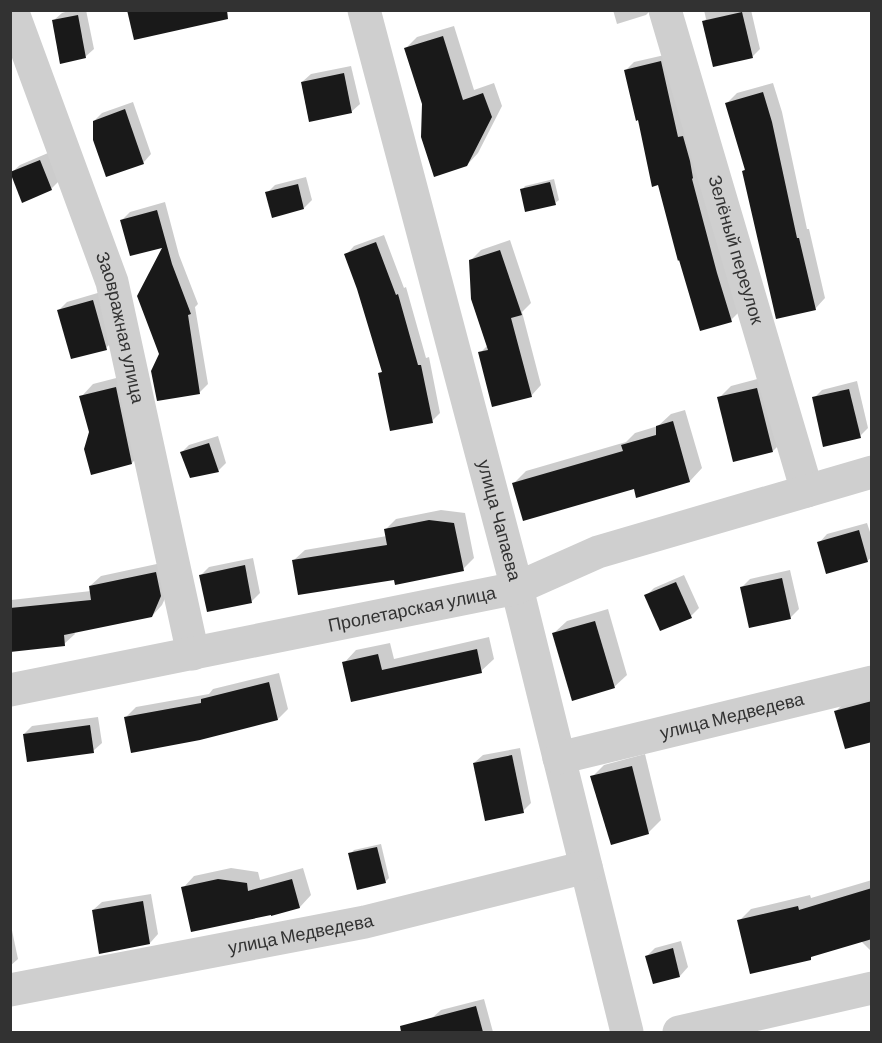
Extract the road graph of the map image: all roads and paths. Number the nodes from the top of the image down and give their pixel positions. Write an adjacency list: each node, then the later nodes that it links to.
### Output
1 (12, 10): 7 (street, Заовражная улица)
2 (364, 10): 6 (street, улица Чапаева)
3 (665, 10): 5 (street, Зелёный переулок)
4 (872, 472): 5 (street, Пролетарская улица)
5 (807, 491): 6 (street, Пролетарская улица)
6 (517, 588): 7 (street, Пролетарская улица); 10 (street, улица Чапаева)
7 (193, 654): 9 (street, Пролетарская улица)
8 (872, 682): 10 (street, улица Медведева)
9 (10, 690)
10 (559, 758): 11 (street, улица Чапаева)
11 (586, 867): 13 (street, улица Медведева); 14 (street, улица Чапаева)
12 (872, 988): 15 (street)
13 (10, 990)
14 (627, 1032)
15 (679, 1032)

